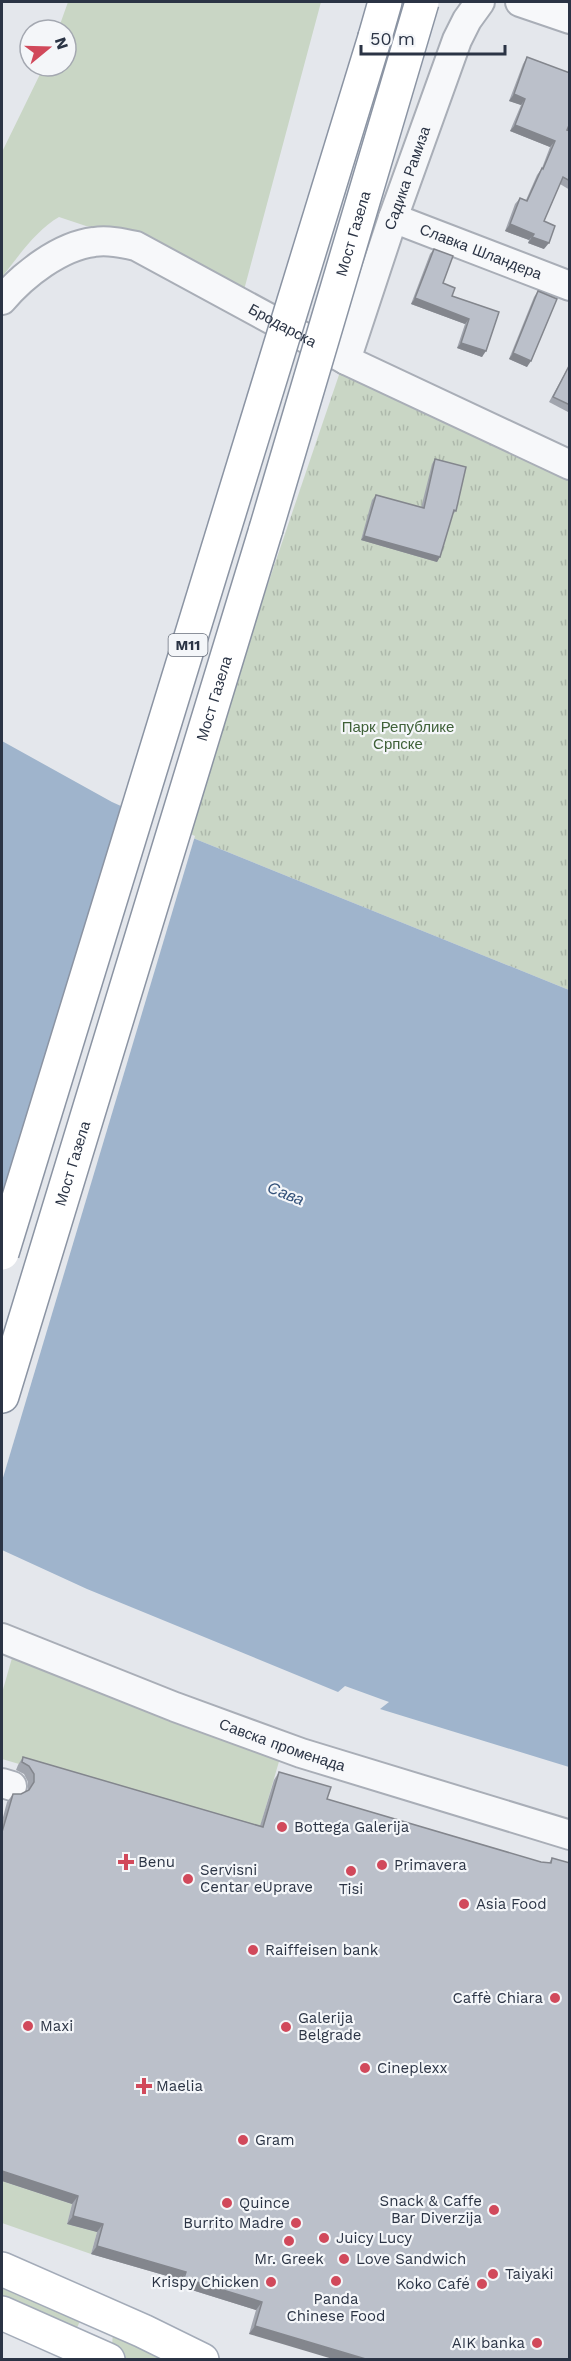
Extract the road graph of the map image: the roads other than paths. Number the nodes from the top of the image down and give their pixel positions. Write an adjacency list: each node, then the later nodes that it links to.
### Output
1 (377, 2): 7 (main road)
2 (385, 2): 7 (main road, M11)
3 (423, 2): 14 (main road, Мост Газела / M11, bridge)
4 (480, 2): 8 (street, Садика Рамиза)
5 (520, 2): 6 (street)
6 (570, 19)
7 (375, 37): 13 (main road, M11, bridge)
8 (393, 218): 9 (street, Славка Шландера); 11 (street, Садика Рамиза)
9 (570, 286)
10 (2, 300): 11 (street, Бродарска)
11 (346, 360): 12 (street, Бродарска)
12 (570, 465)
13 (2, 1253)
14 (2, 1396)
15 (2, 1638): 16 (street, Савска променада)
16 (570, 1835)
17 (2, 2268): 20 (main road)
18 (2, 2313): 19 (main road)
19 (108, 2360)
20 (202, 2360)

